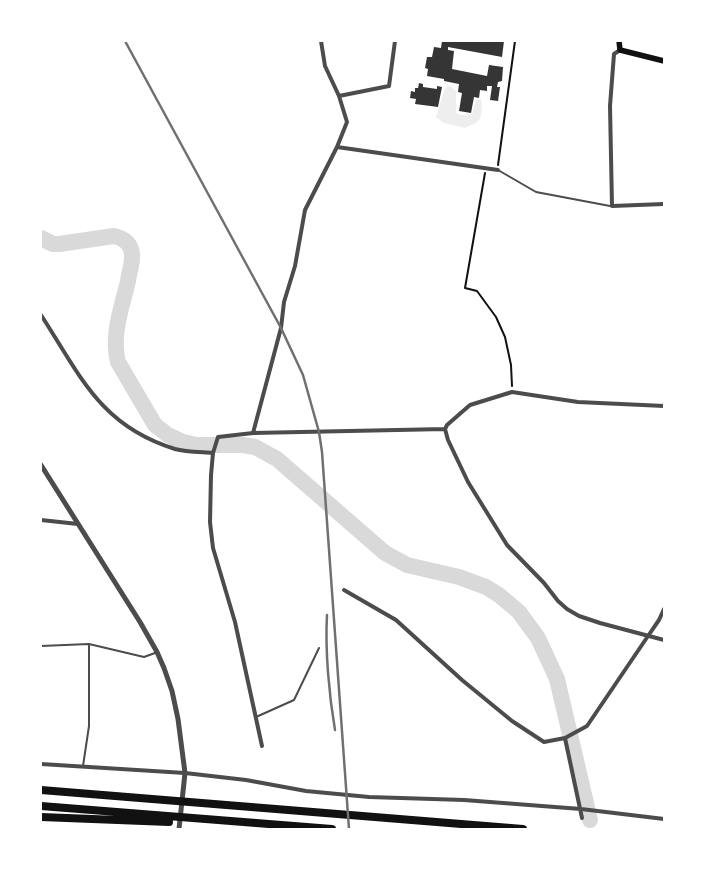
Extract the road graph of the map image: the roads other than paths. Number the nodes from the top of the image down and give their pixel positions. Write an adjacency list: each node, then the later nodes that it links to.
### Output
1 (321, 41): 6 (street)
2 (396, 41): 6 (street)
3 (619, 41): 4 (main road)
4 (620, 50): 5 (main road); 10 (street)
5 (664, 61)
6 (339, 96): 7 (street)
7 (337, 147): 8 (street); 14 (street)
8 (498, 170): 10 (lane)
9 (664, 204): 10 (street)
10 (612, 206)
11 (41, 315): 15 (street)
12 (664, 406): 13 (street)
13 (445, 429): 14 (street); 21 (street)
14 (253, 433): 15 (street)
15 (214, 450): 27 (street)
16 (41, 465): 18 (street)
17 (41, 520): 18 (street)
18 (78, 524): 26 (street)
19 (344, 590): 28 (street)
20 (664, 609): 21 (street)
21 (648, 636): 22 (street); 28 (street)
22 (664, 640)
23 (89, 644): 24 (lane); 26 (lane); 31 (lane)
24 (41, 646)
25 (319, 648): 27 (lane)
26 (157, 652): 32 (street)
27 (255, 717): 29 (street)
28 (567, 737): 35 (street)
29 (262, 746)
30 (41, 764): 31 (street)
31 (83, 766): 32 (street)
32 (185, 772): 35 (street); 40 (street)
33 (41, 790): 42 (highway)
34 (41, 806): 39 (highway)
35 (583, 810): 37 (street); 38 (street)
36 (41, 817): 39 (highway)
37 (582, 818)
38 (664, 818)
39 (161, 819): 41 (highway)
40 (179, 829)
41 (332, 829)
42 (523, 829)

